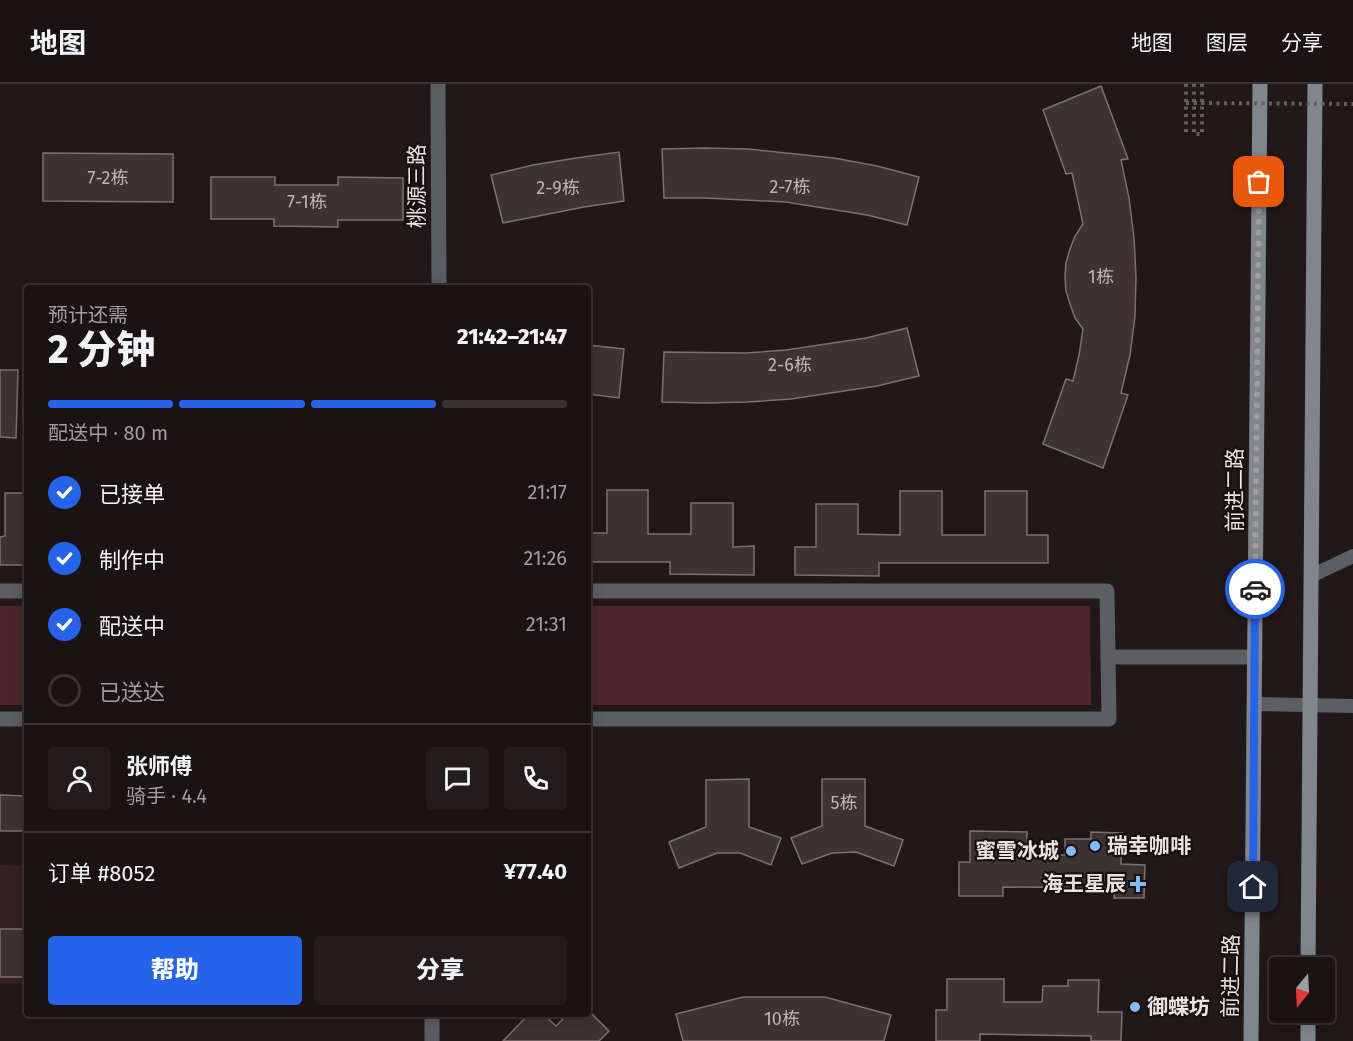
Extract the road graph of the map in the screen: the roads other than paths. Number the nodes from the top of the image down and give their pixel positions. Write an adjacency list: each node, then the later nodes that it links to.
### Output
1 (438, 84): 4 (street, 桃源三路)
2 (1260, 84): 11 (main road, 前进二路)
3 (1315, 84): 6 (main road)
4 (439, 285)
5 (1353, 556): 6 (lane)
6 (1311, 576): 13 (main road)
7 (0, 591): 8 (street)
8 (24, 591)
9 (591, 591): 10 (street)
10 (1108, 657): 11 (street); 17 (street)
11 (1255, 657): 12 (main road, 前进二路)
12 (1254, 704): 13 (lane); 22 (main road, 前进二路)
13 (1310, 706): 14 (lane); 18 (main road)
14 (1353, 706)
15 (0, 719): 16 (street)
16 (24, 719)
17 (591, 719)
18 (1308, 957)
19 (432, 1017): 21 (street)
20 (1308, 1023): 23 (main road)
21 (432, 1041)
22 (1251, 1041)
23 (1308, 1041)

